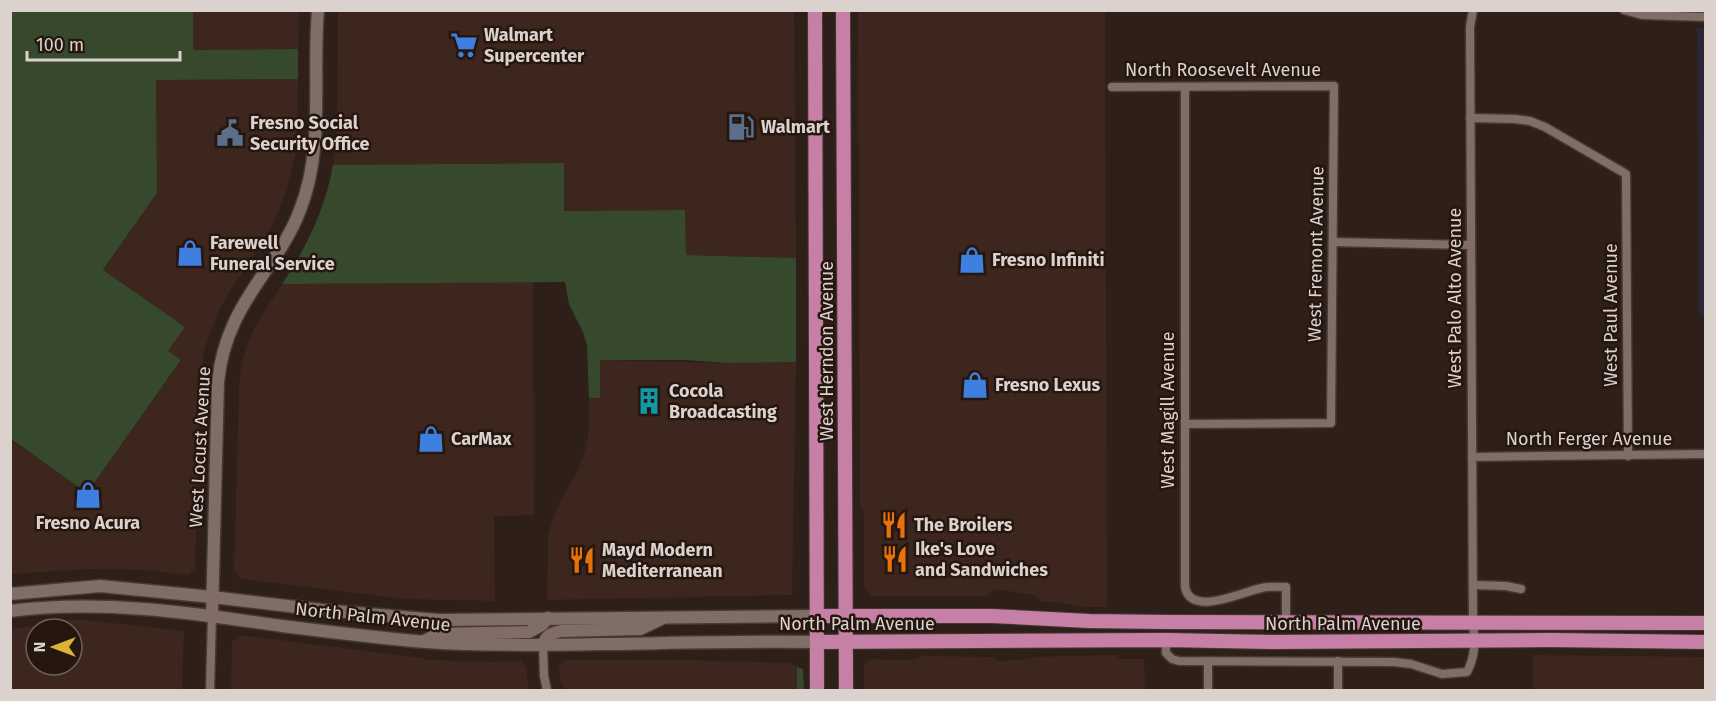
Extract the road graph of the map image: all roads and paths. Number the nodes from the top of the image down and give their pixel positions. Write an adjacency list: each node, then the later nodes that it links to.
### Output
1 (318, 10): 20 (main road, West Locust Avenue)
2 (815, 10): 24 (main road, West Herndon Avenue)
3 (843, 10): 25 (main road, West Herndon Avenue)
4 (1473, 10): 10 (street, West Palo Alto Avenue)
5 (1624, 10): 6 (street)
6 (1706, 17)
7 (1334, 86): 9 (street, North Roosevelt Avenue); 11 (street, West Fremont Avenue)
8 (1112, 87): 9 (street, North Roosevelt Avenue)
9 (1185, 87): 13 (street, West Magill Avenue)
10 (1470, 118): 12 (street, West Palo Alto Avenue); 15 (street, West Paul Avenue)
11 (1333, 242): 12 (street); 13 (street, West Fremont Avenue)
12 (1471, 245): 16 (street, West Palo Alto Avenue)
13 (1185, 424): 27 (street, West Magill Avenue)
14 (1706, 454): 15 (street, North Ferger Avenue)
15 (1628, 456): 16 (street, North Ferger Avenue)
16 (1472, 457): 17 (street, West Palo Alto Avenue)
17 (1473, 585): 18 (street); 28 (street, West Palo Alto Avenue)
18 (1521, 589)
19 (10, 594): 20 (main road, North Palm Avenue)
20 (212, 597): 22 (main road, West Locust Avenue); 26 (main road, North Palm Avenue)
21 (10, 611): 22 (main road, North Palm Avenue)
22 (212, 615): 33 (main road, North Palm Avenue); 42 (street, West Locust Avenue)
23 (667, 616): 24 (main road, North Palm Avenue); 26 (main road, North Palm Avenue); 39 (main road)
24 (817, 616): 25 (main road, North Palm Avenue); 35 (main road, West Herndon Avenue)
25 (845, 616): 27 (main road, North Palm Avenue); 38 (main road, West Herndon Avenue)
26 (548, 618): 33 (main road)
27 (1286, 623): 28 (main road, North Palm Avenue); 31 (main road)
28 (1473, 623): 29 (main road, North Palm Avenue); 36 (street, West Palo Alto Avenue)
29 (1706, 623)
30 (1706, 632): 34 (main road)
31 (1131, 640): 32 (main road, North Palm Avenue); 38 (main road, North Palm Avenue)
32 (1166, 640): 36 (main road, North Palm Avenue); 40 (street)
33 (423, 641): 39 (main road, North Palm Avenue)
34 (1604, 641): 36 (main road, North Palm Avenue); 37 (main road, North Palm Avenue)
35 (817, 642): 38 (main road, North Palm Avenue); 39 (main road, North Palm Avenue); 44 (main road, West Herndon Avenue)
36 (1476, 642): 41 (street)
37 (1706, 642)
38 (845, 643): 45 (main road, West Herndon Avenue)
39 (543, 645): 43 (street)
40 (1208, 660): 41 (street); 46 (street)
41 (1338, 661): 47 (street)
42 (210, 690)
43 (546, 690)
44 (817, 690)
45 (846, 690)
46 (1208, 690)
47 (1338, 690)

